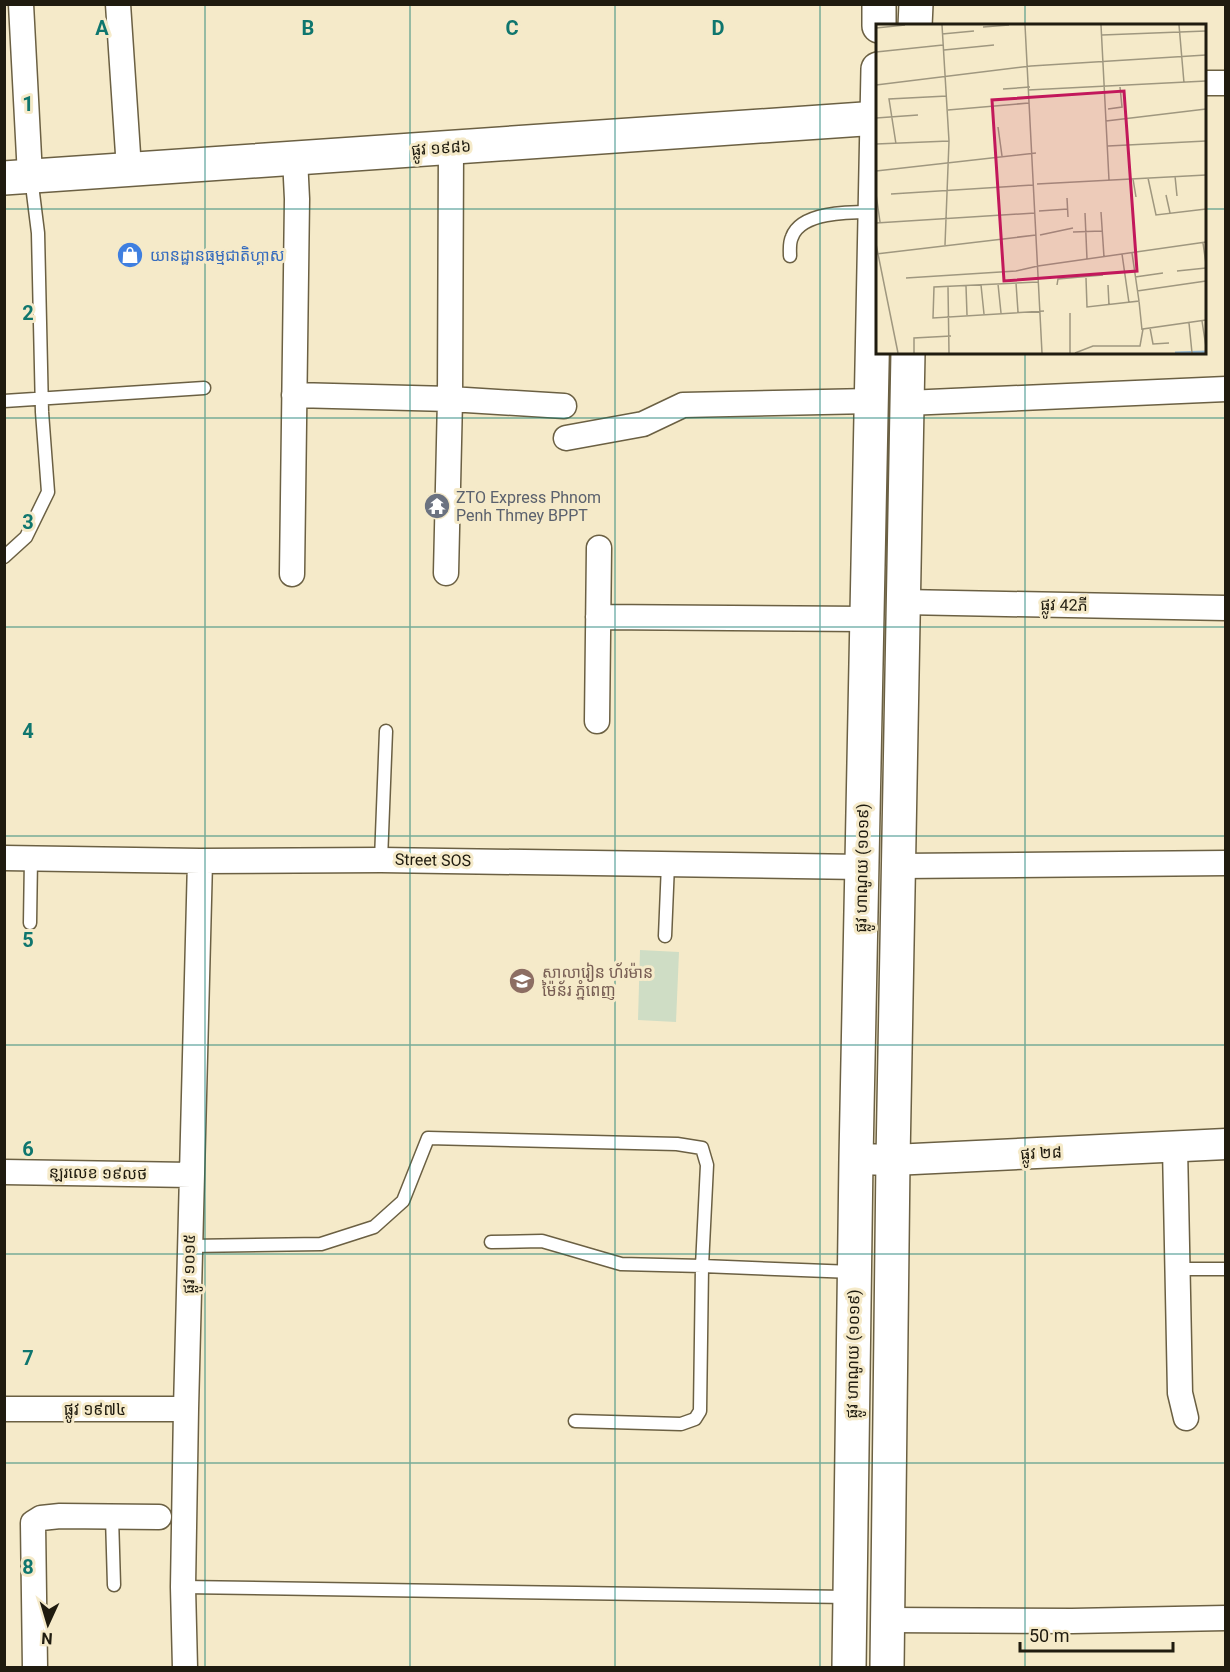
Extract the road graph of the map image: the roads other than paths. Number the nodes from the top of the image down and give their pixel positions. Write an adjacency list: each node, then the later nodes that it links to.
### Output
1 (21, 4): 14 (street)
2 (118, 4): 13 (street)
3 (879, 4): 5 (main road)
4 (916, 4): 6 (main road)
5 (879, 24)
6 (915, 24)
7 (1206, 82): 8 (street)
8 (1226, 83)
9 (876, 118): 10 (main road, ផ្លូវ ១៩៨៦)
10 (451, 147): 11 (main road, ផ្លូវ ១៩៨៦); 21 (street)
11 (295, 158): 13 (main road, ផ្លូវ ១៩៨៦); 20 (street)
12 (876, 165): 15 (main road, ផ្លូវ ហាណូយ (១០១៩))
13 (129, 169): 14 (main road, ផ្លូវ ១៩៨៦)
14 (17, 177): 22 (lane)
15 (875, 212): 16 (lane); 24 (main road, ផ្លូវ ហាណូយ (១០១៩))
16 (790, 256)
17 (908, 354): 25 (main road)
18 (204, 388): 22 (lane)
19 (1226, 388): 25 (street)
20 (294, 395): 21 (street); 31 (street)
21 (450, 399): 26 (street); 30 (street)
22 (41, 400): 23 (lane); 29 (lane)
23 (4, 401)
24 (871, 401): 27 (street); 35 (main road, ផ្លូវ ហាណូយ (១០១៩))
25 (907, 403): 32 (main road)
26 (564, 406)
27 (566, 438)
28 (598, 548): 34 (street)
29 (4, 557)
30 (446, 573)
31 (292, 574)
32 (903, 602): 33 (street, ផ្លូវ 42ភី); 44 (main road)
33 (1226, 608)
34 (598, 616): 35 (street); 36 (street)
35 (867, 619): 45 (main road, ផ្លូវ ហាណូយ (១០១៩))
36 (597, 721)
37 (386, 731): 40 (lane)
38 (4, 858): 39 (street, Street SOS)
39 (31, 858): 41 (street, Street SOS); 46 (lane)
40 (381, 860): 41 (street, Street SOS); 43 (street, Street SOS)
41 (200, 861): 53 (street, ផ្លូវ ១០១៥)
42 (1226, 862): 44 (street)
43 (668, 864): 45 (street, Street SOS); 47 (lane)
44 (899, 866): 51 (main road)
45 (862, 867): 50 (main road, ផ្លូវ ហាណូយ (១០១៩))
46 (30, 923)
47 (665, 936)
48 (1226, 1144): 49 (street, ផ្លូវ ២៨)
49 (1175, 1147): 51 (street, ផ្លូវ ២៨); 57 (street)
50 (856, 1159): 51 (street, ផ្លូវ ២៨); 59 (main road, ផ្លូវ ហាណូយ (១០១៩))
51 (893, 1160): 70 (main road)
52 (4, 1172): 53 (street, ន្ឡរលេខ ១៩លថ)
53 (191, 1175): 55 (street, ផ្លូវ ១០១៥)
54 (491, 1242): 56 (lane)
55 (189, 1246): 56 (lane); 61 (street, ផ្លូវ ១០១៥)
56 (702, 1266): 59 (lane); 63 (lane)
57 (1176, 1269): 58 (lane); 62 (street)
58 (1226, 1269)
59 (854, 1272): 68 (main road, ផ្លូវ ហាណូយ (១០១៩))
60 (4, 1409): 61 (street, ផ្លូវ ១៩៧៤)
61 (186, 1409): 67 (street, ផ្លូវ ១០១៥)
62 (1186, 1418)
63 (575, 1421)
64 (112, 1517): 65 (street); 66 (lane); 71 (street)
65 (159, 1517)
66 (114, 1585)
67 (183, 1587): 68 (lane); 72 (street, ផ្លូវ ១០១៥)
68 (850, 1597): 73 (main road, ផ្លូវ ហាណូយ (១០១៩))
69 (1226, 1618): 70 (street)
70 (888, 1620): 74 (main road)
71 (35, 1668)
72 (185, 1668)
73 (849, 1668)
74 (887, 1668)

